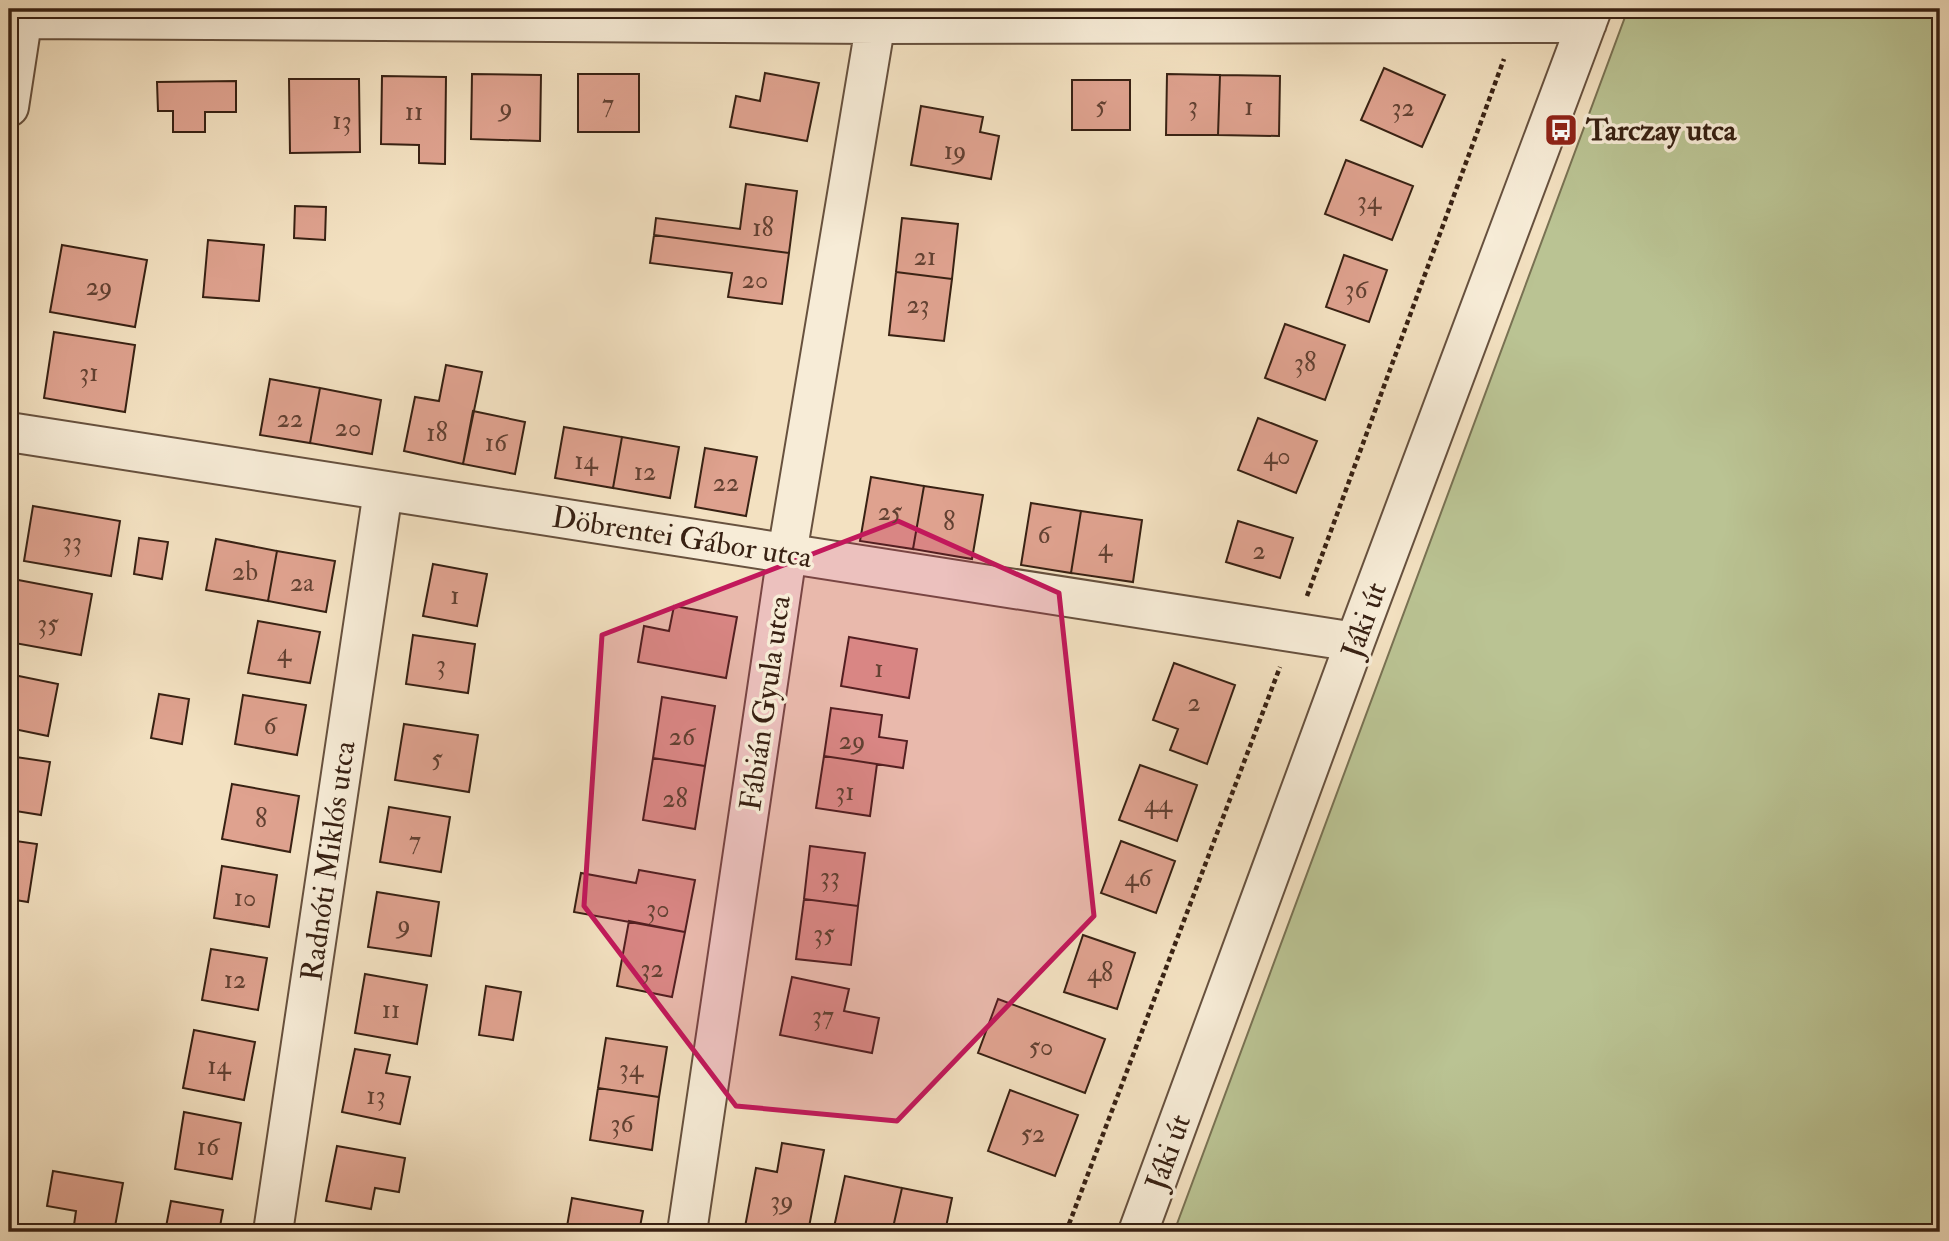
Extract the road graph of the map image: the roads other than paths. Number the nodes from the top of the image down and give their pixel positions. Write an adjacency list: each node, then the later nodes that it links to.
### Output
1 (23, 14): 2 (street); 4 (street)
2 (877, 16): 3 (street); 7 (street, Fábián Gyula utca)
3 (1590, 16): 8 (street, Jáki út)
4 (9, 107)
5 (9, 432): 6 (street, Döbrentei Gábor utca)
6 (383, 491): 7 (street, Döbrentei Gábor utca); 9 (street, Radnóti Miklós utca)
7 (788, 554): 8 (street, Döbrentei Gábor utca); 10 (street, Fábián Gyula utca)
8 (1355, 642): 11 (street, Jáki út)
9 (273, 1232)
10 (687, 1232)
11 (1138, 1232)

